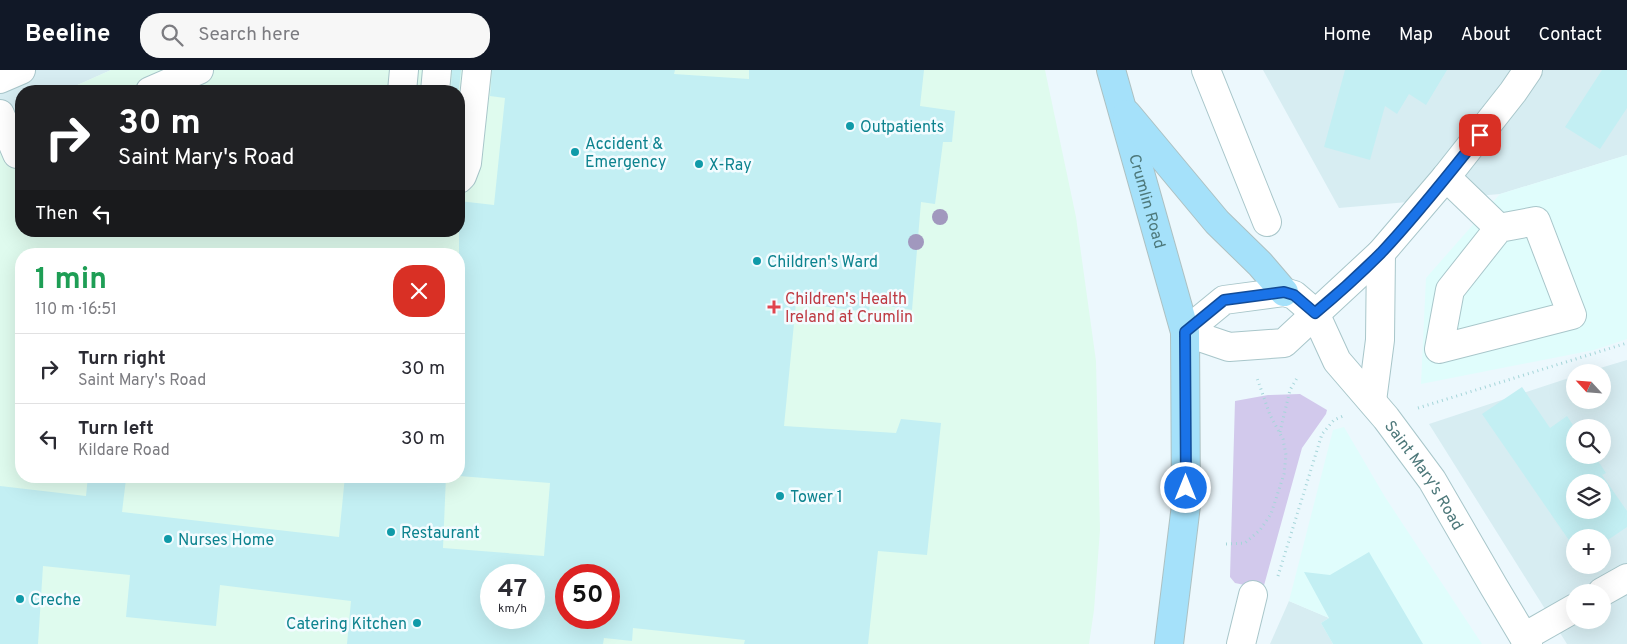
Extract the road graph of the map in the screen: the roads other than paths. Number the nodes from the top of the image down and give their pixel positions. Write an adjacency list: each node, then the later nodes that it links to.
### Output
1 (20, 70): 9 (street)
2 (199, 70): 10 (street)
3 (404, 70): 11 (street)
4 (437, 70): 12 (street)
5 (478, 70): 16 (street)
6 (1111, 70): 13 (main road, Crumlin Road)
7 (1206, 70): 18 (street)
8 (1528, 70): 17 (street)
9 (0, 79)
10 (164, 85)
11 (403, 85)
12 (436, 85)
13 (1122, 107): 21 (main road); 23 (main road, Crumlin Road)
14 (0, 114): 15 (street)
15 (15, 149)
16 (465, 166)
17 (1446, 177): 19 (street); 20 (street)
18 (1267, 222)
19 (1499, 228): 19 (street)
20 (1381, 253): 22 (street); 24 (street)
21 (1284, 292): 22 (street, Saint Mary's Road); 23 (street)
22 (1315, 313): 23 (street); 24 (street, Saint Mary's Road)
23 (1185, 332): 30 (main road, Crumlin Road)
24 (1379, 409): 29 (street, Saint Mary's Road)
25 (1627, 578): 26 (street)
26 (1611, 587)
27 (1253, 595): 31 (street)
28 (1566, 614): 29 (street)
29 (1526, 640)
30 (1169, 644)
31 (1241, 644)

